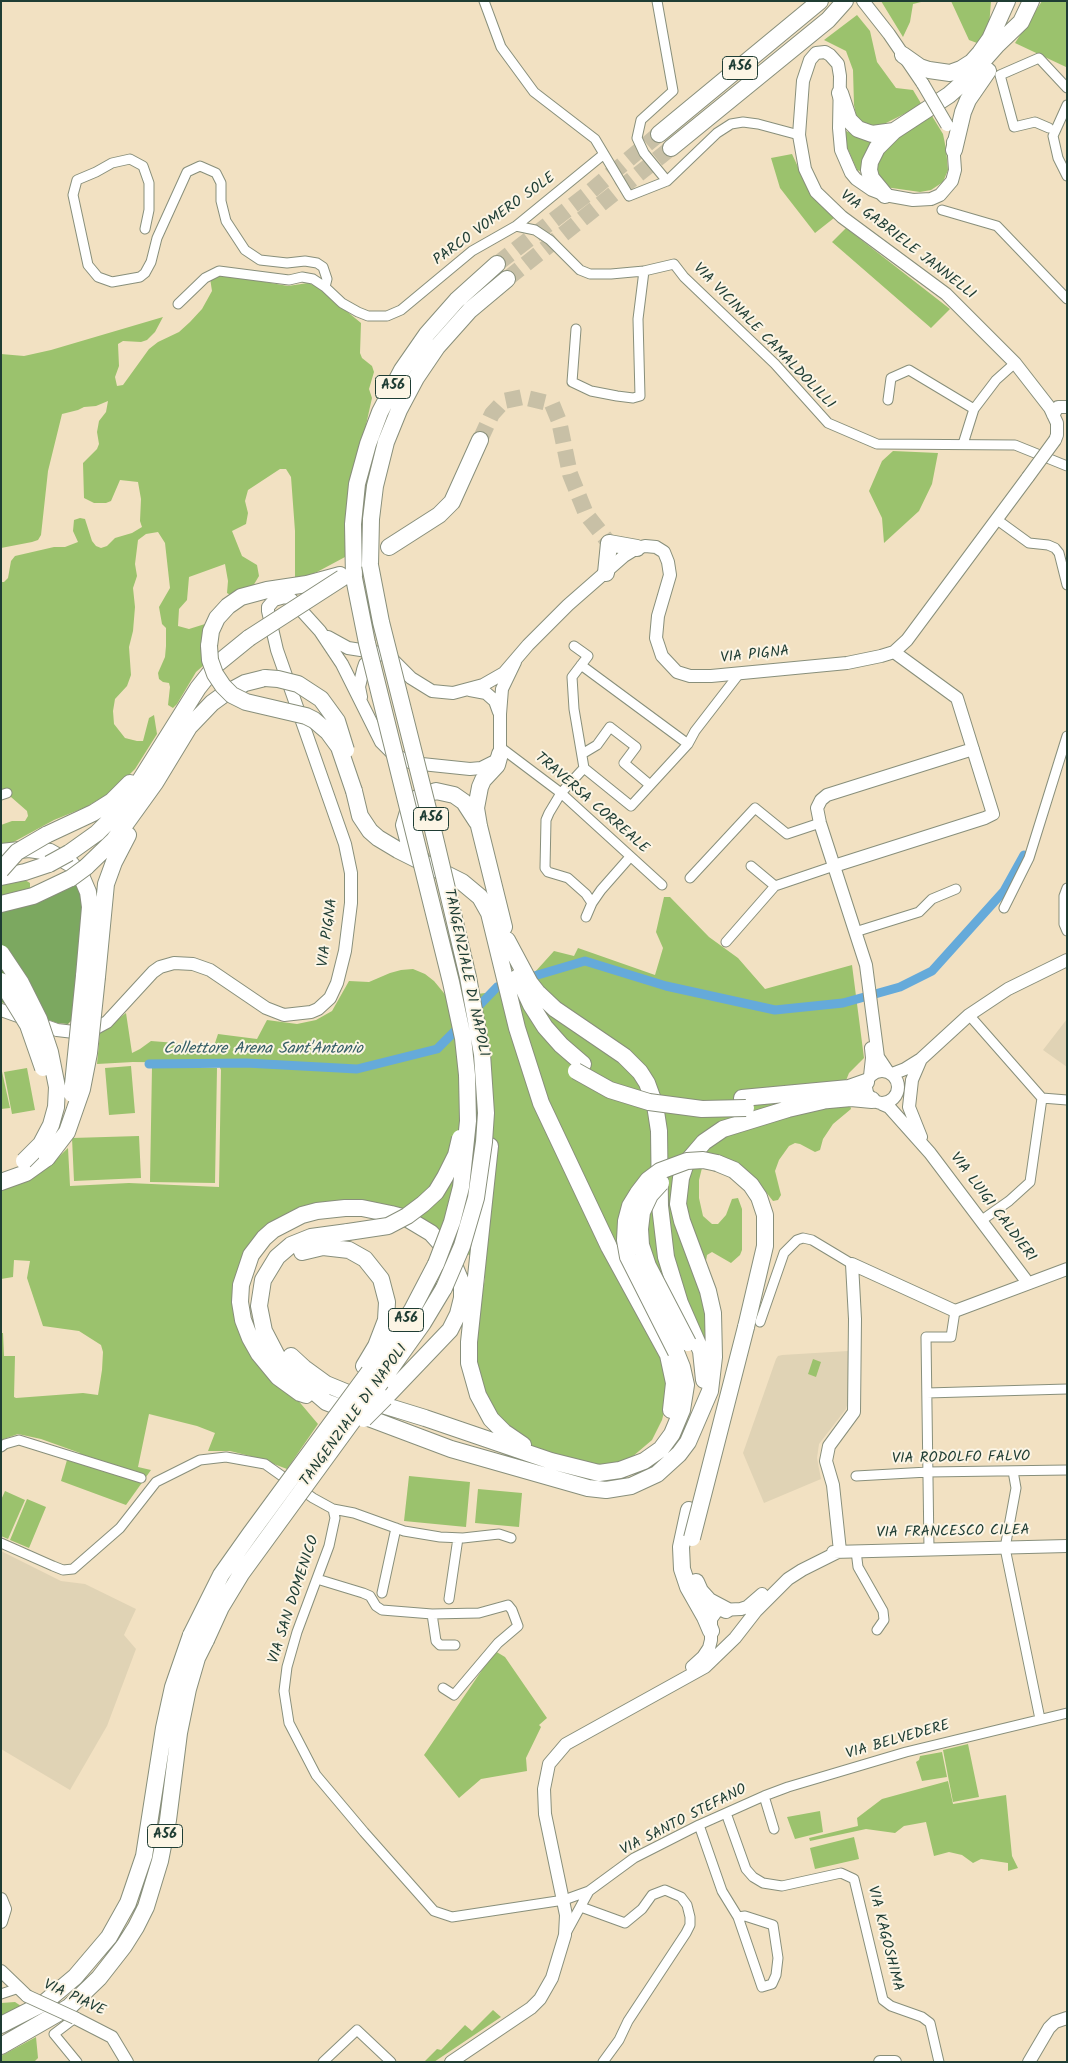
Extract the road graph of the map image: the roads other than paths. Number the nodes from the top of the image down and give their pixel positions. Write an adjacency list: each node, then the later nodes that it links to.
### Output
1 (484, 1): 23 (street)
2 (657, 1): 25 (street)
3 (845, 1): 10 (highway)
4 (858, 1): 10 (highway)
5 (863, 1): 13 (main road, VIA GABRIELE JANNELLI)
6 (1007, 1): 13 (highway)
7 (1011, 1): 12 (highway)
8 (1031, 1): 11 (highway)
9 (816, 4): 19 (highway, A56)
10 (828, 20): 21 (highway)
11 (1021, 22): 12 (highway); 22 (highway)
12 (997, 45): 18 (highway)
13 (903, 55): 22 (main road, VIA GABRIELE JANNELLI, bridge)
14 (1067, 88): 17 (street)
15 (840, 93): 18 (highway); 20 (main road, VIA GABRIELE JANNELLI); 26 (main road, VIA GABRIELE JANNELLI)
16 (1067, 105): 24 (street)
17 (1049, 128)
18 (894, 131): 26 (highway)
19 (659, 134)
20 (799, 135): 25 (street); 37 (main road, VIA GABRIELE JANNELLI)
21 (671, 148)
22 (954, 150): 26 (main road, VIA GABRIELE JANNELLI)
23 (604, 154): 25 (street); 28 (street, PARCO VOMERO SOLE)
24 (1067, 176)
25 (667, 181)
26 (885, 195)
27 (942, 210): 34 (street)
28 (516, 226): 31 (street); 32 (street, PARCO VOMERO SOLE)
29 (145, 229): 32 (street)
30 (497, 264): 50 (highway, TANGENZIALE DI NAPOLI / A56)
31 (644, 271): 36 (street); 44 (street, VIA VICINALE CAMALDOLILLI)
32 (325, 287): 35 (street, PARCO VOMERO SOLE)
33 (499, 297): 40 (highway, TANGENZIALE DI NAPOLI / A56)
34 (1067, 299)
35 (178, 304)
36 (576, 329)
37 (1016, 363): 41 (street); 42 (main road, VIA GABRIELE JANNELLI)
38 (420, 394): 40 (highway)
39 (888, 400): 41 (street)
40 (399, 410): 106 (highway, TANGENZIALE DI NAPOLI / A56, bridge)
41 (974, 410): 44 (street)
42 (1062, 414): 46 (main road, bridge)
43 (480, 440): 47 (highway)
44 (963, 444): 45 (street, VIA VICINALE CAMALDOLILLI)
45 (1067, 466)
46 (996, 519): 51 (street); 54 (main road)
47 (389, 547)
48 (637, 548): 49 (main road, VIA PIGNA); 49 (highway); 58 (main road, VIA PIGNA)
49 (606, 573): 56 (main road, VIA PIGNA)
50 (345, 577): 62 (highway, bridge); 71 (highway, bridge); 103 (highway, TANGENZIALE DI NAPOLI / A56, bridge)
51 (1067, 585)
52 (320, 631): 55 (main road, VIA PIGNA); 60 (main road, VIA PIGNA); 101 (main road, VIA PIGNA)
53 (574, 646): 57 (street)
54 (894, 652): 58 (main road, VIA PIGNA); 65 (main road)
55 (386, 655): 59 (main road, VIA PIGNA); 60 (main road, VIA PIGNA)
56 (515, 662): 59 (main road, VIA PIGNA); 61 (main road, VIA PIGNA)
57 (581, 665): 64 (street); 67 (street)
58 (739, 674): 64 (street)
59 (466, 690): 61 (main road, VIA PIGNA)
60 (363, 707): 66 (main road, VIA PIGNA)
61 (500, 714): 66 (main road, VIA PIGNA)
62 (177, 734): 69 (highway); 71 (highway, bridge)
63 (1067, 736): 89 (street)
64 (688, 744): 70 (street)
65 (974, 749): 73 (main road); 78 (main road)
66 (500, 751): 72 (street, TRAVERSA CORREALE); 74 (highway)
67 (582, 754): 68 (street); 70 (street)
68 (584, 768): 70 (street); 72 (street)
69 (151, 775): 80 (highway, bridge); 81 (highway, bridge); 87 (highway, bridge); 99 (highway)
70 (650, 785)
71 (354, 791): 79 (highway, bridge)
72 (561, 793): 76 (street, TRAVERSA CORREALE); 88 (street)
73 (820, 823): 78 (main road); 82 (street)
74 (479, 826): 79 (highway, bridge); 93 (highway)
75 (1, 852): 99 (highway)
76 (630, 857): 83 (street, TRAVERSA CORREALE); 88 (street)
77 (751, 866): 84 (street)
78 (834, 866): 84 (street); 92 (main road)
79 (433, 867): 98 (highway)
80 (1, 870)
81 (1, 877)
82 (690, 878)
83 (662, 885)
84 (774, 886): 94 (street)
85 (1067, 888): 91 (street)
86 (956, 889): 92 (street)
87 (1, 904)
88 (592, 904): 90 (street)
89 (1004, 908)
90 (586, 917)
91 (1067, 931)
92 (854, 932): 96 (main road)
93 (508, 940): 107 (highway); 122 (highway, bridge)
94 (726, 942)
95 (1, 953): 113 (highway, bridge)
96 (862, 954): 105 (main road); 107 (main road)
97 (1067, 960): 102 (main road, VIA LUIGI CALDIERI)
98 (503, 965): 109 (highway, bridge); 122 (highway)
99 (90, 976): 115 (highway, bridge)
100 (1, 981): 113 (highway, bridge)
101 (1, 1010)
102 (969, 1015): 104 (main road, VIA LUIGI CALDIERI); 108 (street)
103 (465, 1058): 123 (highway, TANGENZIALE DI NAPOLI / A56, bridge); 126 (highway, bridge)
104 (921, 1059): 105 (main road, VIA LUIGI CALDIERI); 112 (main road, VIA LUIGI CALDIERI)
105 (890, 1073): 107 (main road); 111 (main road)
106 (484, 1074): 123 (highway, TANGENZIALE DI NAPOLI / A56, bridge); 129 (highway, bridge)
107 (868, 1079): 111 (main road)
108 (1042, 1098): 110 (street); 116 (street)
109 (827, 1100): 111 (highway); 127 (highway)
110 (1067, 1100)
111 (877, 1102): 112 (main road, VIA LUIGI CALDIERI)
112 (930, 1153): 116 (main road, VIA LUIGI CALDIERI)
113 (24, 1161): 114 (highway)
114 (1, 1174)
115 (1, 1182)
116 (982, 1220): 119 (main road, VIA LUIGI CALDIERI)
117 (852, 1264): 120 (main road); 121 (street); 143 (main road)
118 (1067, 1269): 119 (main road)
119 (1028, 1283): 120 (main road)
120 (955, 1311): 125 (street)
121 (748, 1325): 122 (highway, bridge); 148 (highway, bridge)
122 (682, 1347): 127 (highway); 129 (highway)
123 (375, 1379): 126 (highway); 129 (highway); 154 (highway, TANGENZIALE DI NAPOLI / A56, bridge); 154 (highway, TANGENZIALE DI NAPOLI / A56, bridge)
124 (1067, 1389): 125 (street)
125 (926, 1393): 132 (street)
126 (326, 1402): 127 (highway)
127 (697, 1422)
128 (1, 1447): 134 (street)
129 (551, 1461)
130 (1067, 1470): 131 (street, VIA RODOLFO FALVO)
131 (1013, 1471): 132 (street, VIA RODOLFO FALVO); 141 (street)
132 (928, 1472): 133 (street, VIA RODOLFO FALVO); 142 (street)
133 (856, 1476)
134 (141, 1478)
135 (333, 1509): 136 (street); 139 (street); 145 (street, VIA SAN DOMENICO)
136 (396, 1528): 137 (street); 146 (street)
137 (458, 1538): 138 (street); 147 (street)
138 (511, 1538)
139 (1, 1543)
140 (1067, 1546): 141 (main road, VIA FRANCESCO CILEA)
141 (1005, 1548): 142 (main road, VIA FRANCESCO CILEA); 159 (street)
142 (929, 1549): 144 (main road, VIA FRANCESCO CILEA)
143 (840, 1551): 144 (main road, VIA FRANCESCO CILEA); 149 (main road, VIA FRANCESCO CILEA); 151 (main road, VIA FRANCESCO CILEA)
144 (856, 1551): 152 (street)
145 (317, 1579): 150 (street); 166 (street, VIA SAN DOMENICO)
146 (382, 1593)
147 (449, 1600)
148 (704, 1604): 149 (highway); 153 (highway)
149 (726, 1610): 151 (main road); 153 (main road, VIA FRANCESCO CILEA)
150 (432, 1614): 155 (street); 157 (street)
151 (743, 1627): 156 (main road, VIA FRANCESCO CILEA)
152 (877, 1630)
153 (711, 1631): 156 (main road, VIA FRANCESCO CILEA)
154 (198, 1637): 176 (highway, TANGENZIALE DI NAPOLI / A56); 177 (highway, TANGENZIALE DI NAPOLI / A56)
155 (455, 1645)
156 (666, 1687): 166 (main road, VIA FRANCESCO CILEA)
157 (443, 1688)
158 (1067, 1713): 159 (street, VIA BELVEDERE)
159 (1040, 1719): 160 (street, VIA BELVEDERE)
160 (764, 1796): 161 (street, VIA SANTO STEFANO); 163 (street)
161 (726, 1813): 162 (street, VIA SANTO STEFANO); 186 (street, VIA KAGOSHIMA)
162 (699, 1825): 164 (street, VIA SANTO STEFANO); 168 (street)
163 (774, 1829)
164 (589, 1891): 166 (street, VIA SANTO STEFANO); 167 (street)
165 (1, 1899): 169 (main road)
166 (564, 1900): 170 (main road, VIA FRANCESCO CILEA)
167 (581, 1907): 170 (street); 183 (street)
168 (738, 1917): 168 (street)
169 (1, 1922)
170 (565, 1935): 182 (main road, VIA FRANCESCO CILEA)
171 (1, 1971): 172 (main road, VIA PIAVE)
172 (24, 1992): 173 (street); 174 (main road, VIA PIAVE, bridge)
173 (1, 1994)
174 (75, 2018): 178 (street); 179 (main road, VIA PIAVE)
175 (1067, 2018): 187 (main road)
176 (1, 2025)
177 (1, 2046)
178 (76, 2062)
179 (127, 2062)
180 (323, 2062): 181 (street)
181 (391, 2062)
182 (451, 2062)
183 (603, 2062)
184 (880, 2062): 185 (main road)
185 (895, 2062)
186 (938, 2062)
187 (1029, 2062)

